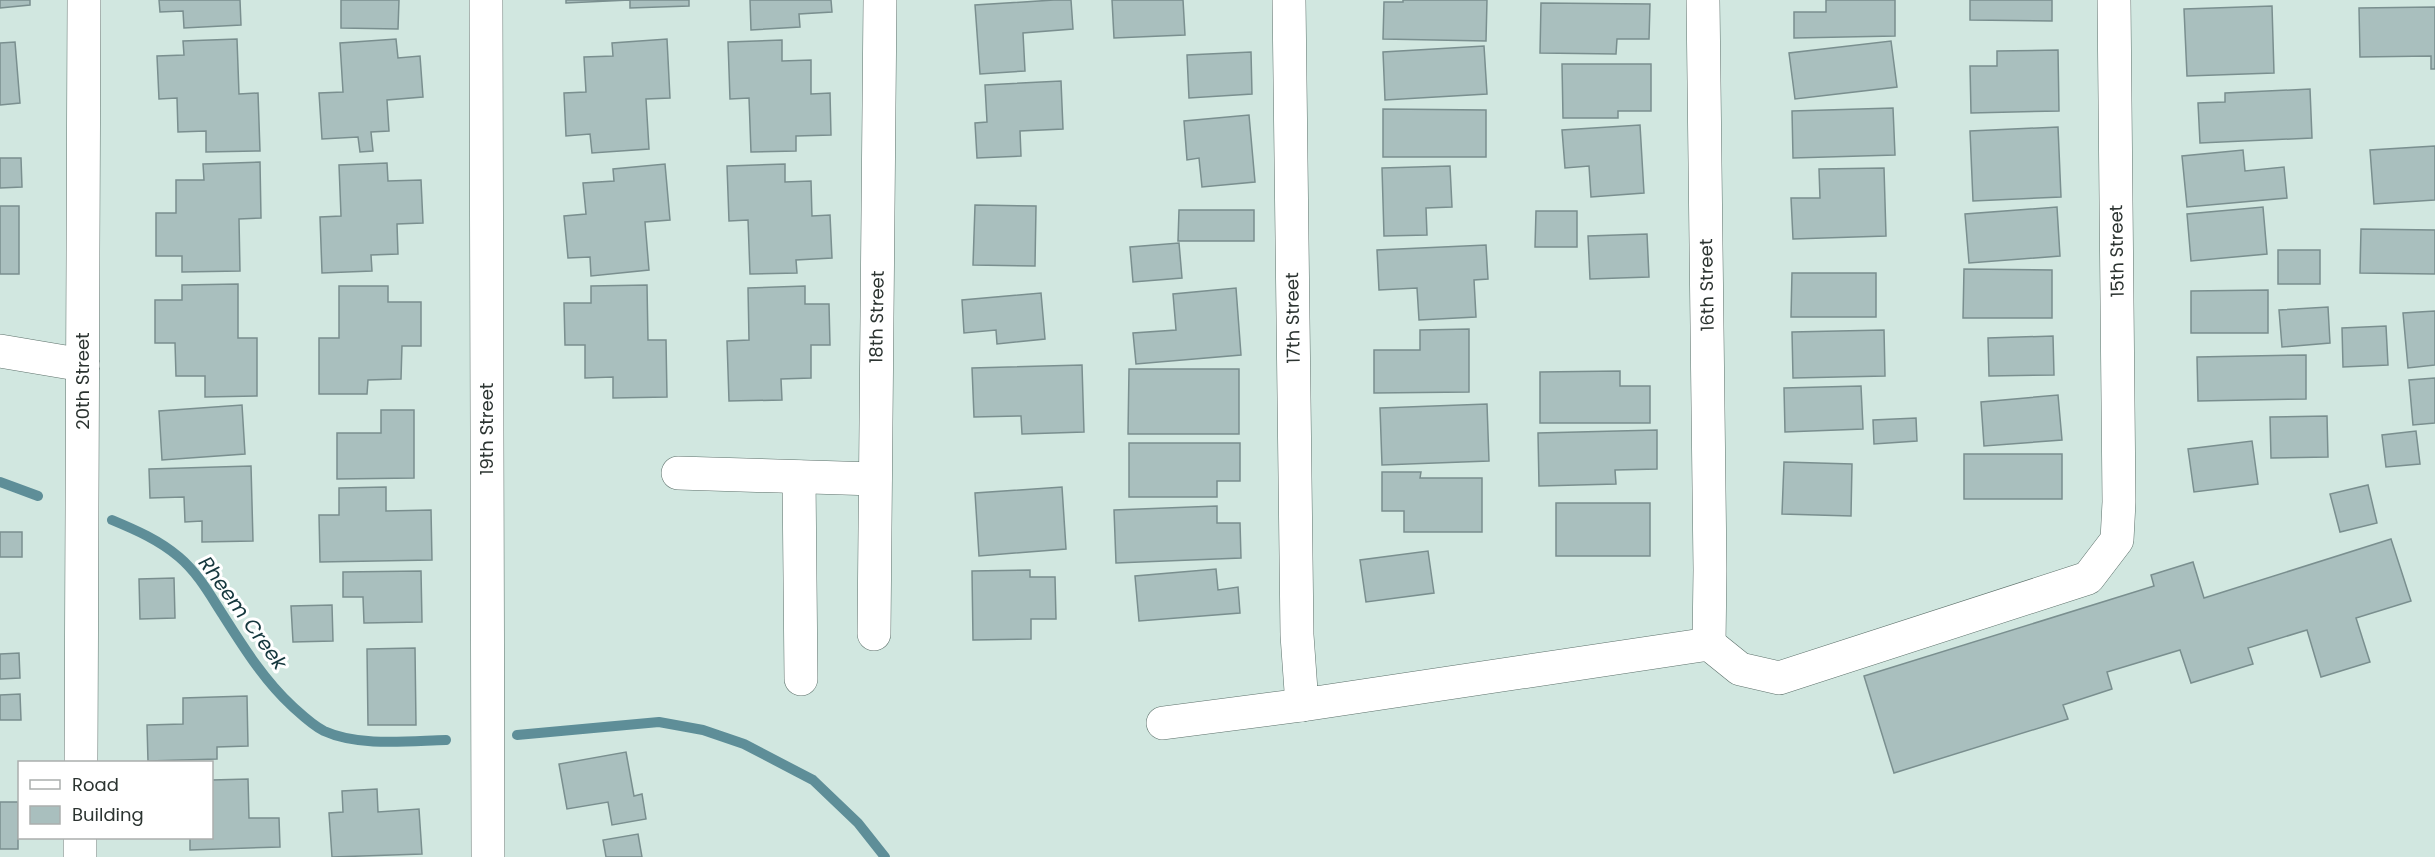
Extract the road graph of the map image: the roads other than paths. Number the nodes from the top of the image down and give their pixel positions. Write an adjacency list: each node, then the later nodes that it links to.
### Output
1 (84, 0): 8 (street, 20th Street)
2 (486, 0): 20 (street, 19th Street)
3 (880, 0): 11 (street, 18th Street)
4 (1289, 0): 15 (street, 17th Street)
5 (1703, 0): 13 (street, 16th Street)
6 (2114, 0): 13 (street, 15th Street)
7 (0, 351): 8 (street)
8 (83, 365): 17 (street, 20th Street)
9 (678, 473): 10 (street)
10 (799, 477): 11 (street); 14 (street)
11 (875, 479): 12 (street, 18th Street)
12 (874, 634)
13 (1709, 644): 15 (street)
14 (801, 679)
15 (1302, 705): 16 (street)
16 (1163, 723)
17 (81, 761)
18 (80, 839): 19 (street)
19 (80, 857)
20 (488, 857)

